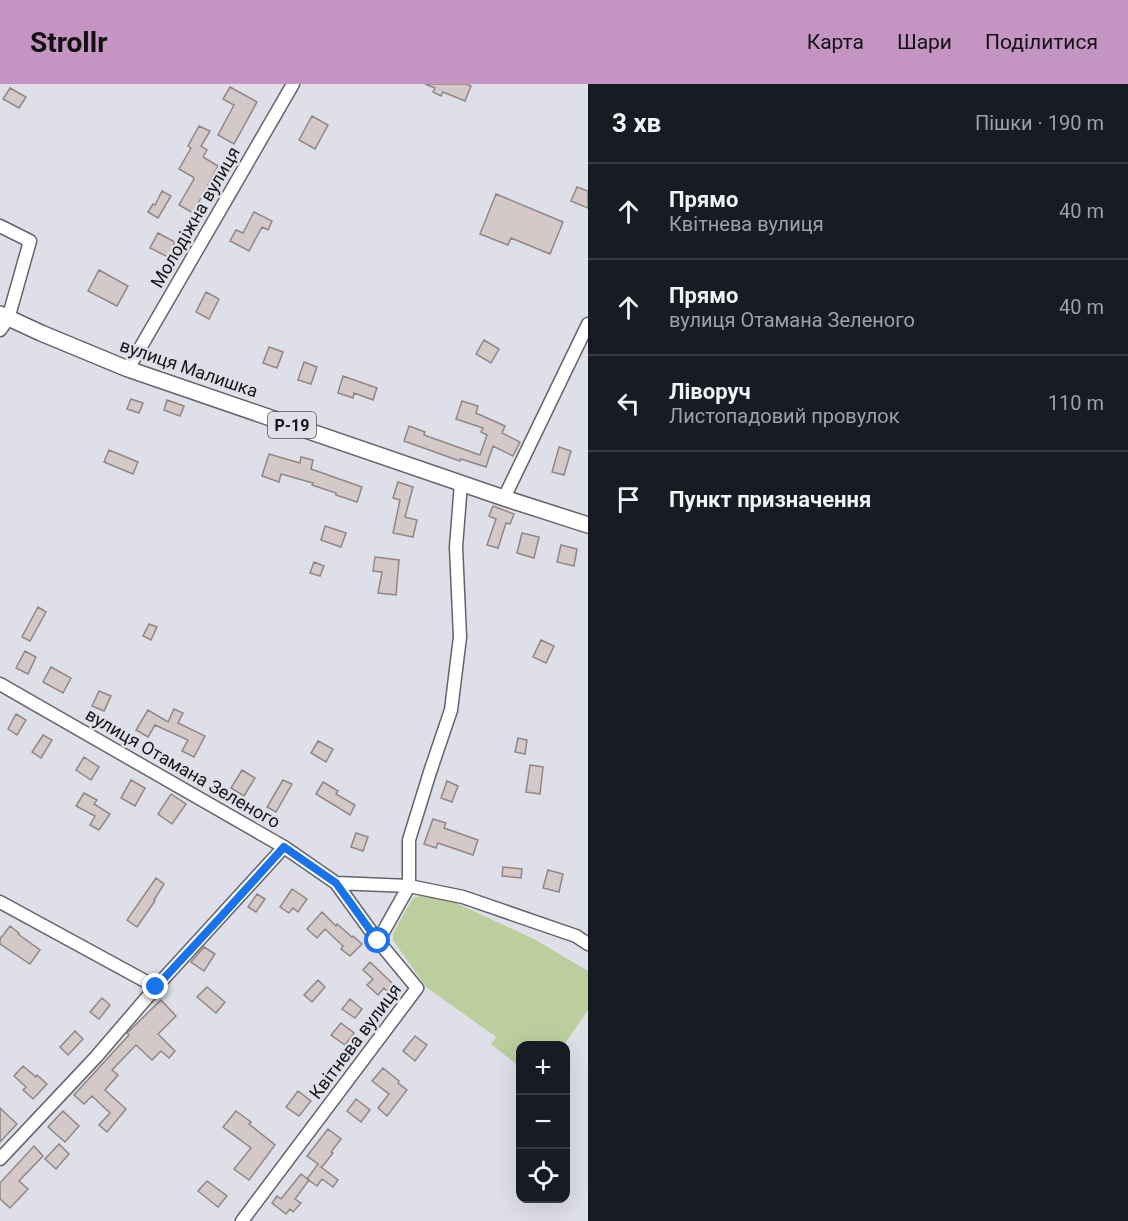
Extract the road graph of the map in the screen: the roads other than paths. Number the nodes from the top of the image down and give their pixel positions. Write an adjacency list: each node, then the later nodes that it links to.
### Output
1 (293, 84): 5 (street, Молодіжна вулиця)
2 (0, 226): 3 (street)
3 (3, 321): 5 (main road, вулиця Малишка / Р-19)
4 (588, 324): 7 (street)
5 (128, 369): 6 (main road, вулиця Малишка / Р-19)
6 (461, 483): 7 (main road, вулиця Малишка / Р-19); 12 (street)
7 (504, 498): 8 (main road, вулиця Малишка / Р-19)
8 (588, 525)
9 (0, 684): 10 (street, вулиця Отамана Зеленого)
10 (284, 847): 11 (street, вулиця Отамана Зеленого); 16 (street)
11 (336, 883): 12 (street); 14 (street, Квітнева вулиця)
12 (409, 886): 14 (street); 15 (street)
13 (0, 902): 16 (street)
14 (378, 941): 18 (street, Квітнева вулиця)
15 (588, 944)
16 (156, 987): 17 (street)
17 (0, 1159)
18 (242, 1221)

